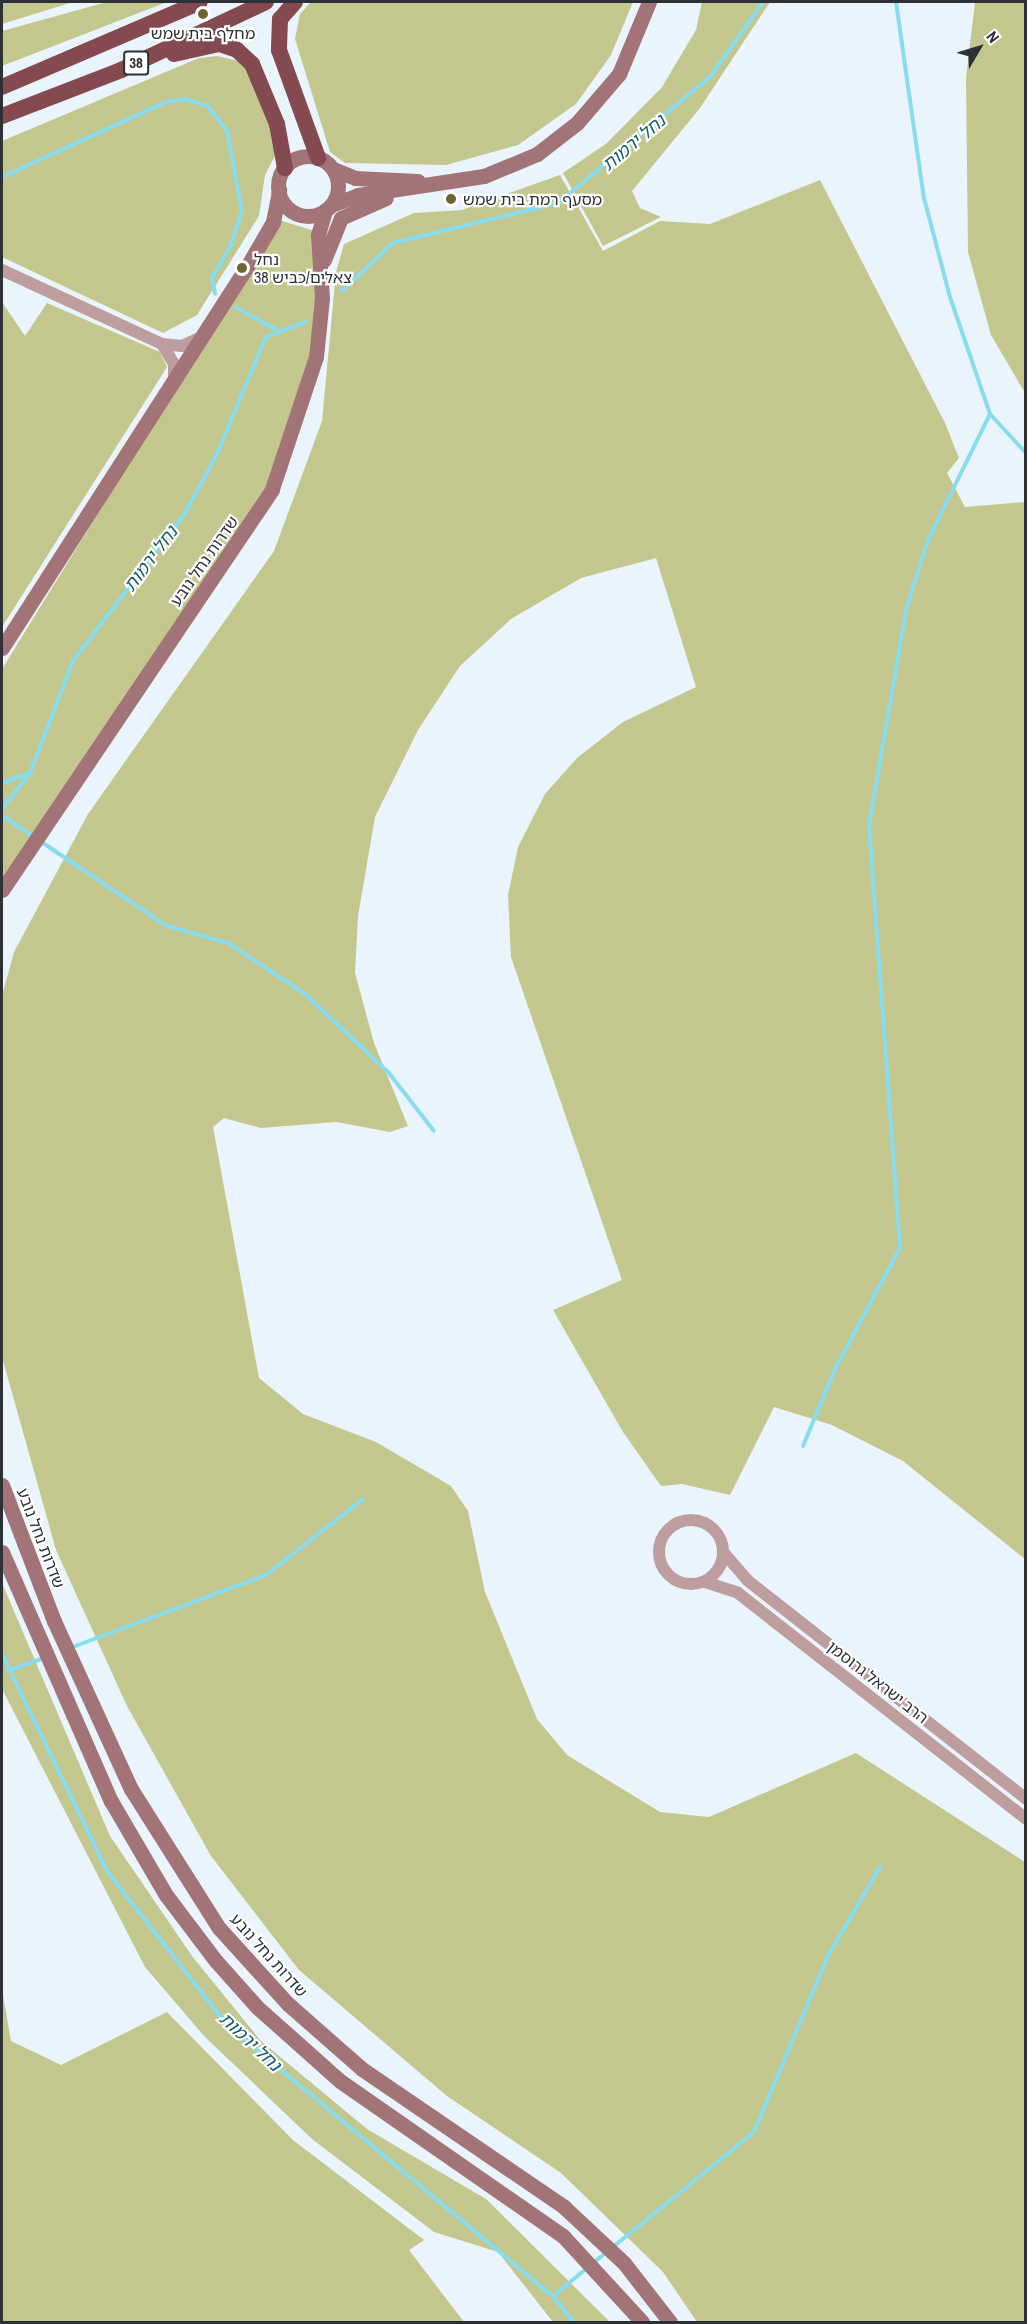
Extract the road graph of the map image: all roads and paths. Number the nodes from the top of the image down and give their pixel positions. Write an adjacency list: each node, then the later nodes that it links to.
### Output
1 (200, 2): 6 (highway, 38)
2 (266, 2): 5 (highway, 38)
3 (295, 2): 8 (highway)
4 (649, 2): 11 (main road)
5 (121, 70): 7 (highway, 38); 9 (highway)
6 (2, 87)
7 (2, 116)
8 (318, 158): 9 (main road); 10 (main road)
9 (285, 168): 13 (main road)
10 (333, 170): 11 (main road); 14 (main road)
11 (466, 180): 12 (main road)
12 (432, 187): 14 (main road); 16 (main road)
13 (279, 190): 14 (main road); 17 (main road)
14 (328, 208): 16 (main road, שדרות נחל נובע)
15 (2, 270): 18 (street)
16 (321, 275): 21 (main road, שדרות נחל נובע)
17 (205, 333): 18 (street); 19 (main road)
18 (162, 344): 19 (street)
19 (174, 382): 20 (main road)
20 (2, 648)
21 (2, 890)
22 (2, 1485): 29 (main road, שדרות נחל נובע)
23 (2, 1551): 28 (main road)
24 (723, 1552): 25 (street); 25 (street); 26 (street, הרב ישראל גרוסמן)
25 (705, 1582): 27 (street, הרב ישראל גרוסמן)
26 (1026, 1799)
27 (1026, 1819)
28 (642, 2322)
29 (670, 2322)

